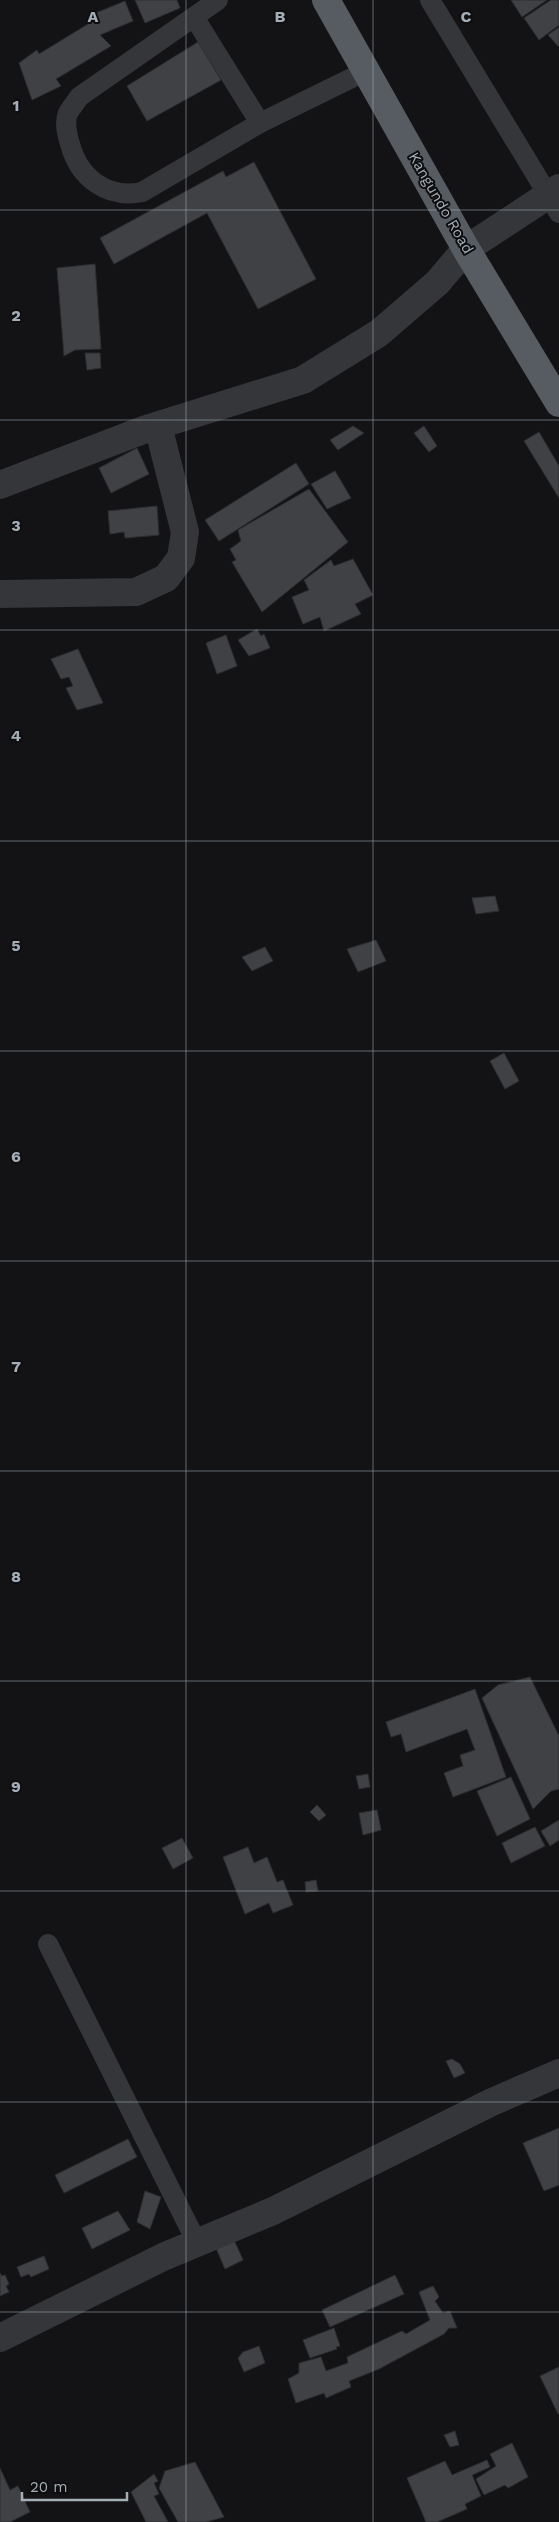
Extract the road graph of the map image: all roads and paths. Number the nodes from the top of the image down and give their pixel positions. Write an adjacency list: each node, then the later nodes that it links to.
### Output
1 (218, 0): 4 (lane)
2 (326, 0): 5 (highway, Kangundo Road)
3 (430, 0): 7 (lane)
4 (194, 17): 6 (lane); 6 (lane)
5 (366, 71): 6 (lane); 8 (highway, Kangundo Road)
6 (260, 123)
7 (555, 199): 8 (street)
8 (466, 249): 9 (highway, Kangundo Road); 10 (street)
9 (559, 403)
10 (158, 426): 11 (street); 12 (street)
11 (0, 485)
12 (0, 594)
13 (48, 1944): 15 (lane)
14 (559, 2073): 15 (street)
15 (197, 2243): 16 (street)
16 (0, 2338)

